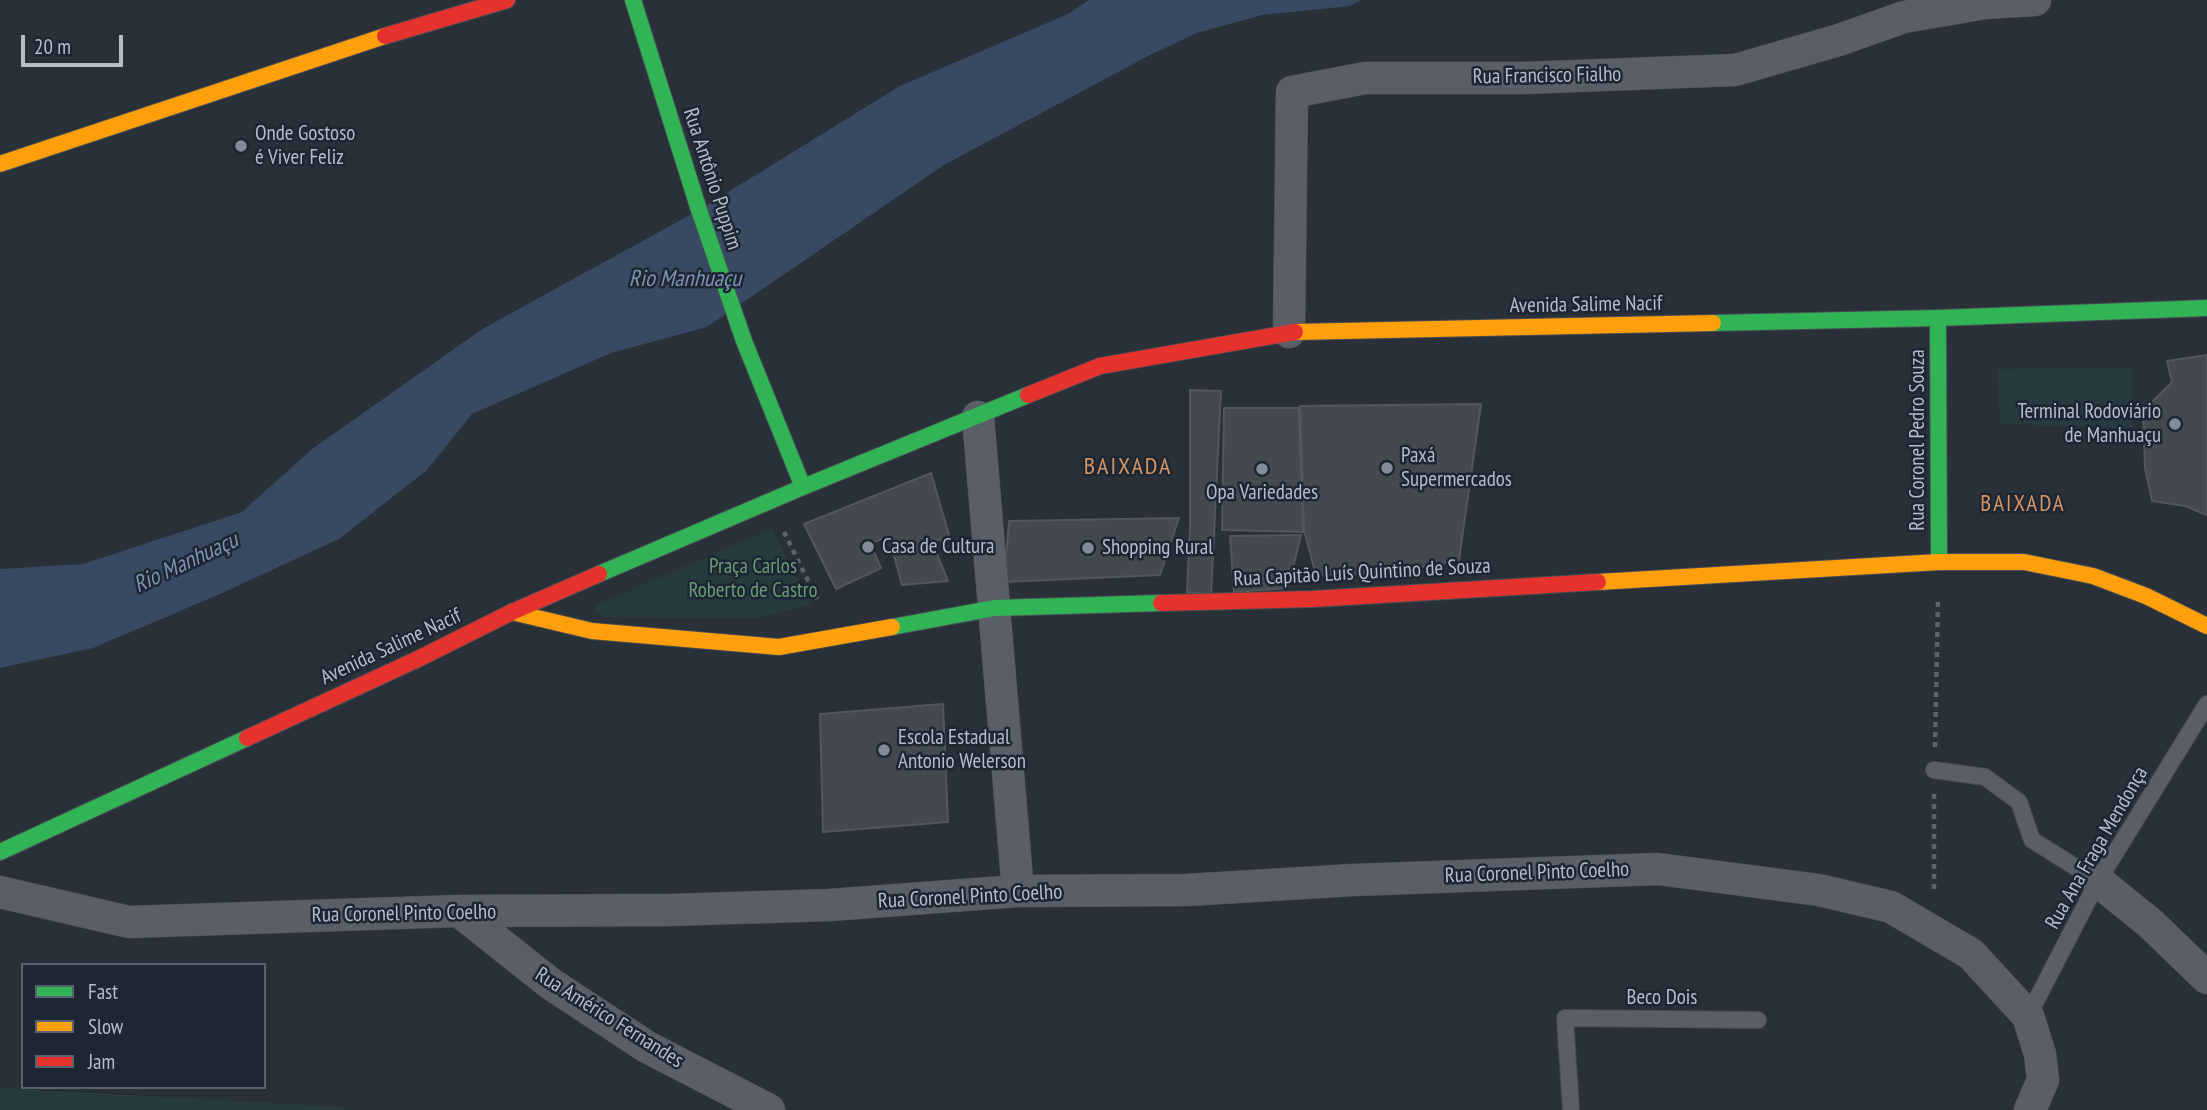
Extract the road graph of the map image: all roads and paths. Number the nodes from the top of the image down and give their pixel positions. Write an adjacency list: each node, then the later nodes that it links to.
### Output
1 (507, 0): 4 (street)
2 (633, 0): 9 (street, Rua Antônio Puppim)
3 (2035, 0): 7 (street, Rua Francisco Fialho)
4 (3, 154)
5 (2207, 308): 6 (street, Avenida Salime Nacif)
6 (1938, 318): 7 (street, Avenida Salime Nacif); 11 (street, Rua Coronel Pedro Souza)
7 (1289, 332): 8 (street, Avenida Salime Nacif)
8 (978, 417): 9 (street, Avenida Salime Nacif); 13 (street)
9 (803, 487): 10 (street, Avenida Salime Nacif)
10 (769, 501): 12 (path); 14 (street, Avenida Salime Nacif)
11 (1939, 562): 13 (street, Rua Capitão Luís Quintino de Souza); 15 (street, Rua Capitão Luís Quintino de Souza)
12 (821, 608)
13 (995, 608): 14 (street, Rua Capitão Luís Quintino de Souza); 20 (street)
14 (512, 612): 18 (street, Avenida Salime Nacif)
15 (2204, 631)
16 (2207, 704): 19 (lane, Rua Ana Fraga Mendonça)
17 (1934, 770): 19 (lane)
18 (0, 852)
19 (2098, 881): 23 (street); 24 (lane, Rua Ana Fraga Mendonça)
20 (1018, 891): 22 (street, Rua Coronel Pinto Coelho); 24 (street, Rua Coronel Pinto Coelho)
21 (0, 892): 22 (street, Rua Coronel Pinto Coelho)
22 (459, 911): 26 (street, Rua Américo Fernandes)
23 (2207, 978)
24 (2028, 1016): 28 (street)
25 (1758, 1020): 27 (lane, Beco Dois)
26 (769, 1110)
27 (1571, 1110)
28 (2030, 1110)

